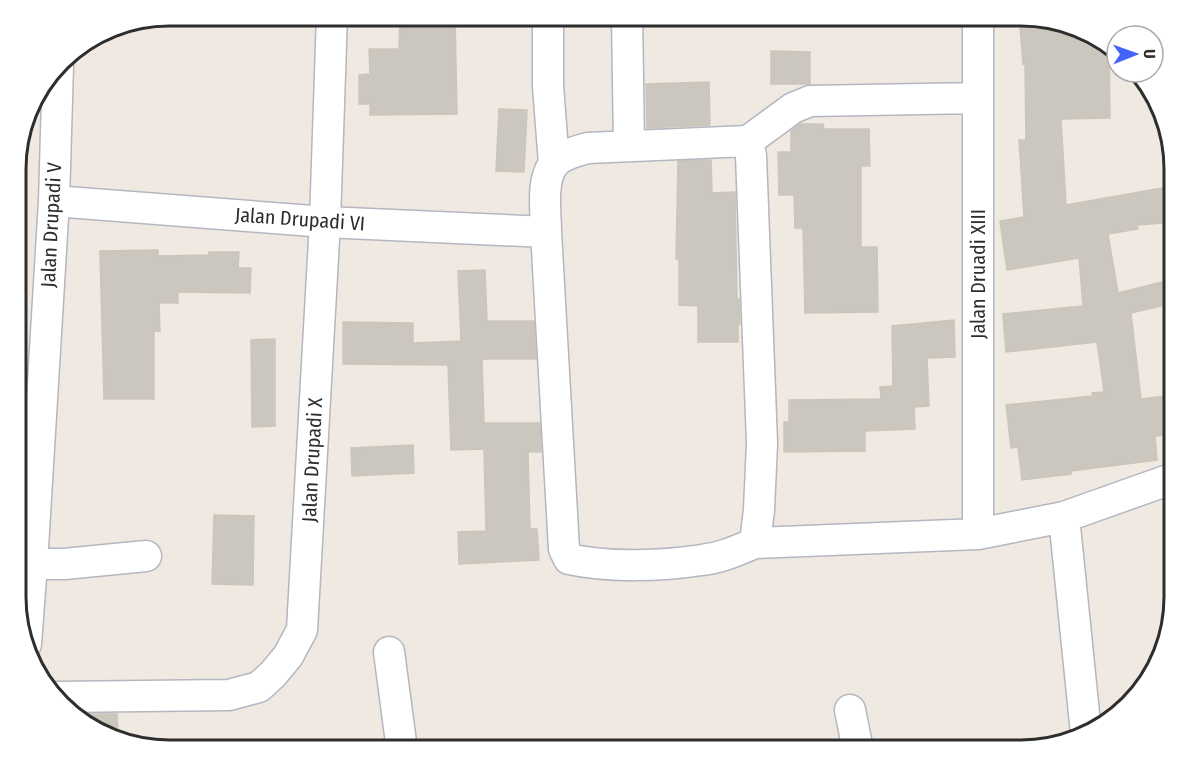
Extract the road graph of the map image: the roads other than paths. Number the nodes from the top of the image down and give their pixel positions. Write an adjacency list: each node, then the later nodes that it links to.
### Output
1 (332, 26): 11 (street, Jalan Drupadi X)
2 (548, 26): 9 (street)
3 (627, 26): 8 (street)
4 (978, 26): 6 (street, Jalan Druadi XIII)
5 (58, 78): 10 (street, Jalan Drupadi V)
6 (978, 98): 7 (street); 16 (street, Jalan Druadi XIII)
7 (748, 141): 8 (street); 17 (street)
8 (629, 146): 9 (street)
9 (554, 164): 12 (street)
10 (54, 201): 11 (street, Jalan Drupadi VI); 13 (street, Jalan Drupadi V)
11 (325, 222): 12 (street, Jalan Drupadi VI); 22 (street, Jalan Drupadi X)
12 (546, 232): 17 (street)
13 (29, 384): 19 (street, Jalan Drupadi V)
14 (1163, 482): 15 (street)
15 (1064, 517): 16 (street); 24 (street)
16 (978, 534): 17 (street)
17 (755, 543)
18 (146, 556): 19 (street)
19 (32, 564): 20 (street, Jalan Drupadi V)
20 (28, 620)
21 (389, 652): 26 (street)
22 (66, 697)
23 (850, 710): 25 (street)
24 (1085, 724)
25 (856, 739)
26 (401, 740)

